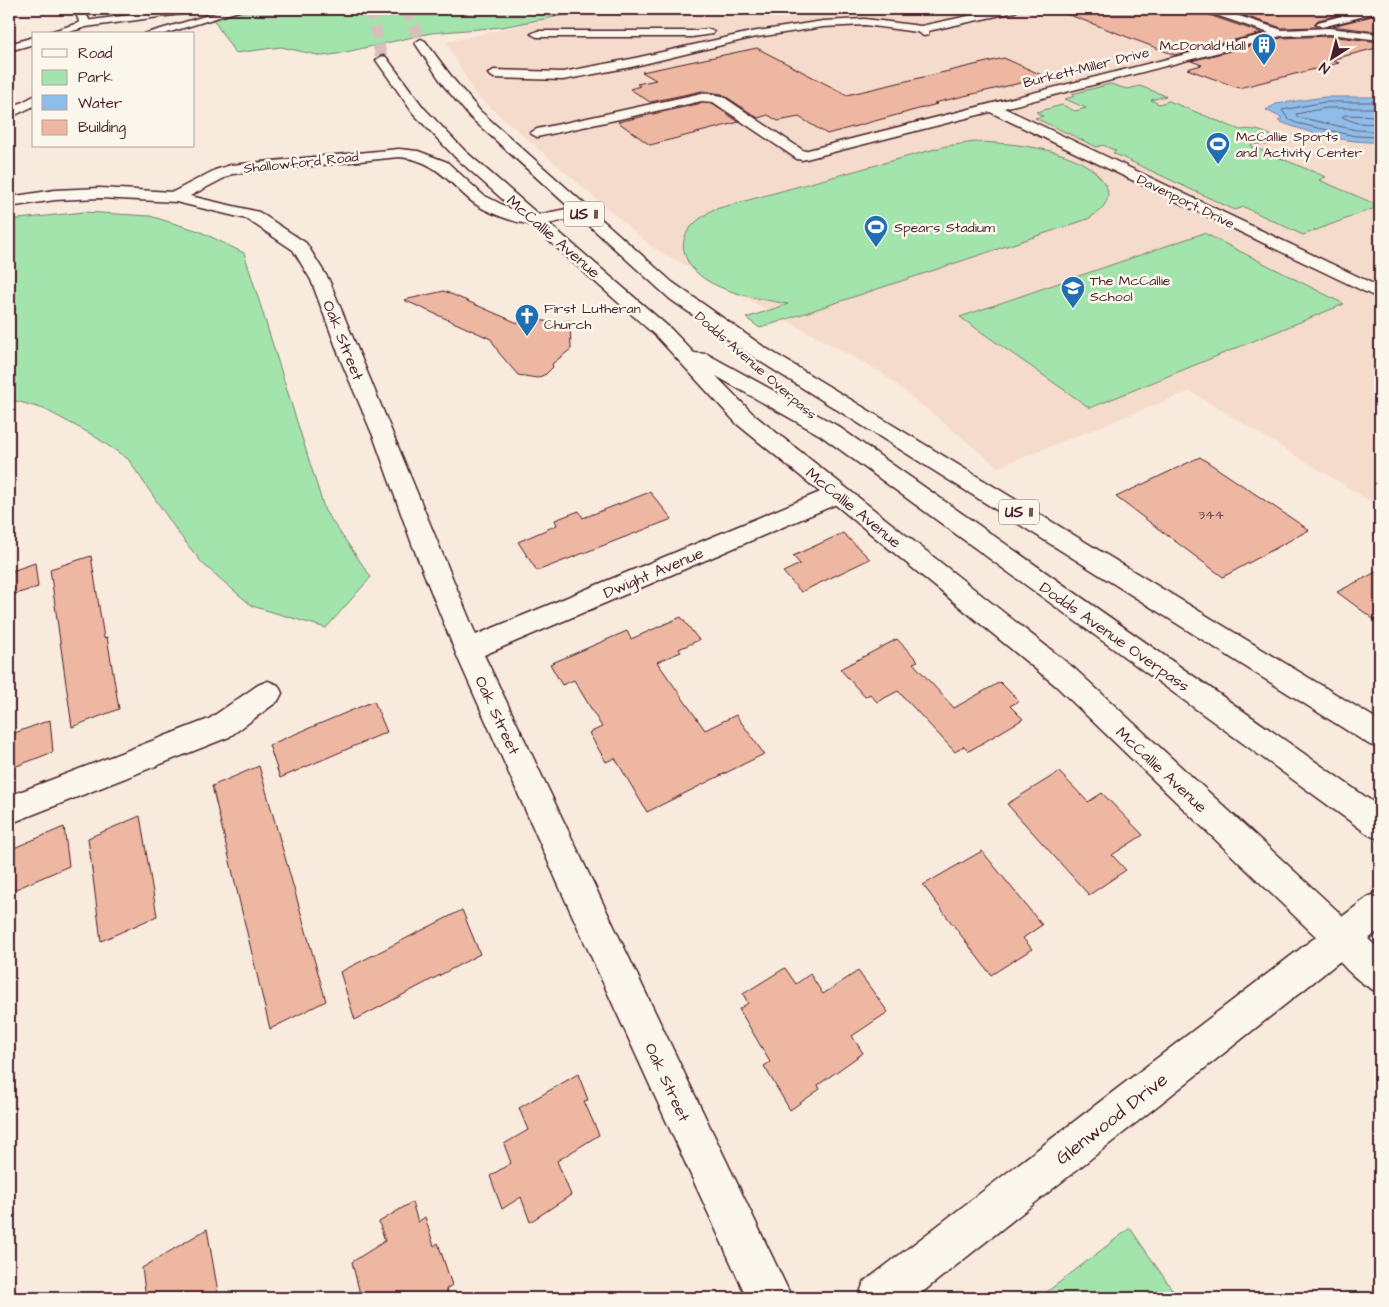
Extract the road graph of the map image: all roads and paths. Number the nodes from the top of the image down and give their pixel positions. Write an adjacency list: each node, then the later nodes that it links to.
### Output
1 (79, 9): 8 (street)
2 (196, 9): 8 (street)
3 (240, 9): 12 (street)
4 (1015, 9): 9 (street)
5 (1208, 9): 13 (street)
6 (1380, 9): 10 (street)
7 (768, 20): 9 (street)
8 (85, 24): 11 (street)
9 (748, 30): 14 (street); 20 (street)
10 (1310, 31): 13 (street, Burkett-Miller Drive); 15 (street, Burkett-Miller Drive)
11 (56, 32)
12 (157, 32)
13 (1281, 33): 22 (street, Burkett-Miller Drive)
14 (537, 34)
15 (1380, 38)
16 (32, 41): 18 (street)
17 (421, 43): 25 (street, US 11)
18 (9, 48)
19 (382, 60): 26 (street, McCallie Avenue / US 11)
20 (494, 74)
21 (32, 101): 23 (street)
22 (991, 107): 24 (street, Burkett-Miller Drive); 32 (street, Davenport Drive)
23 (9, 114)
24 (537, 133)
25 (507, 143): 26 (street); 29 (street, US 11)
26 (460, 154): 30 (street, McCallie Avenue / US 11)
27 (176, 197): 28 (street); 30 (street, Shallowford Road); 36 (street, Oak Street)
28 (9, 202)
29 (581, 211): 30 (street, Shallowford Road); 31 (street, US 11)
30 (537, 220): 33 (street, McCallie Avenue / US 11)
31 (662, 283): 34 (street, Dodds Avenue Overpass); 38 (street, US 11)
32 (1380, 294)
33 (664, 333): 34 (street, Dodds Avenue Overpass); 35 (street, McCallie Avenue / US 11)
34 (850, 447): 40 (street, Dodds Avenue Overpass)
35 (838, 494): 36 (street, Dwight Avenue); 42 (street, McCallie Avenue / US 11)
36 (469, 650): 44 (street, Oak Street)
37 (268, 692): 39 (street)
38 (1380, 736)
39 (9, 810)
40 (1380, 825)
41 (1380, 909): 42 (street, Glenwood Drive)
42 (1342, 938): 43 (street, McCallie Avenue); 45 (street, Glenwood Drive)
43 (1380, 975)
44 (770, 1298)
45 (880, 1298)

